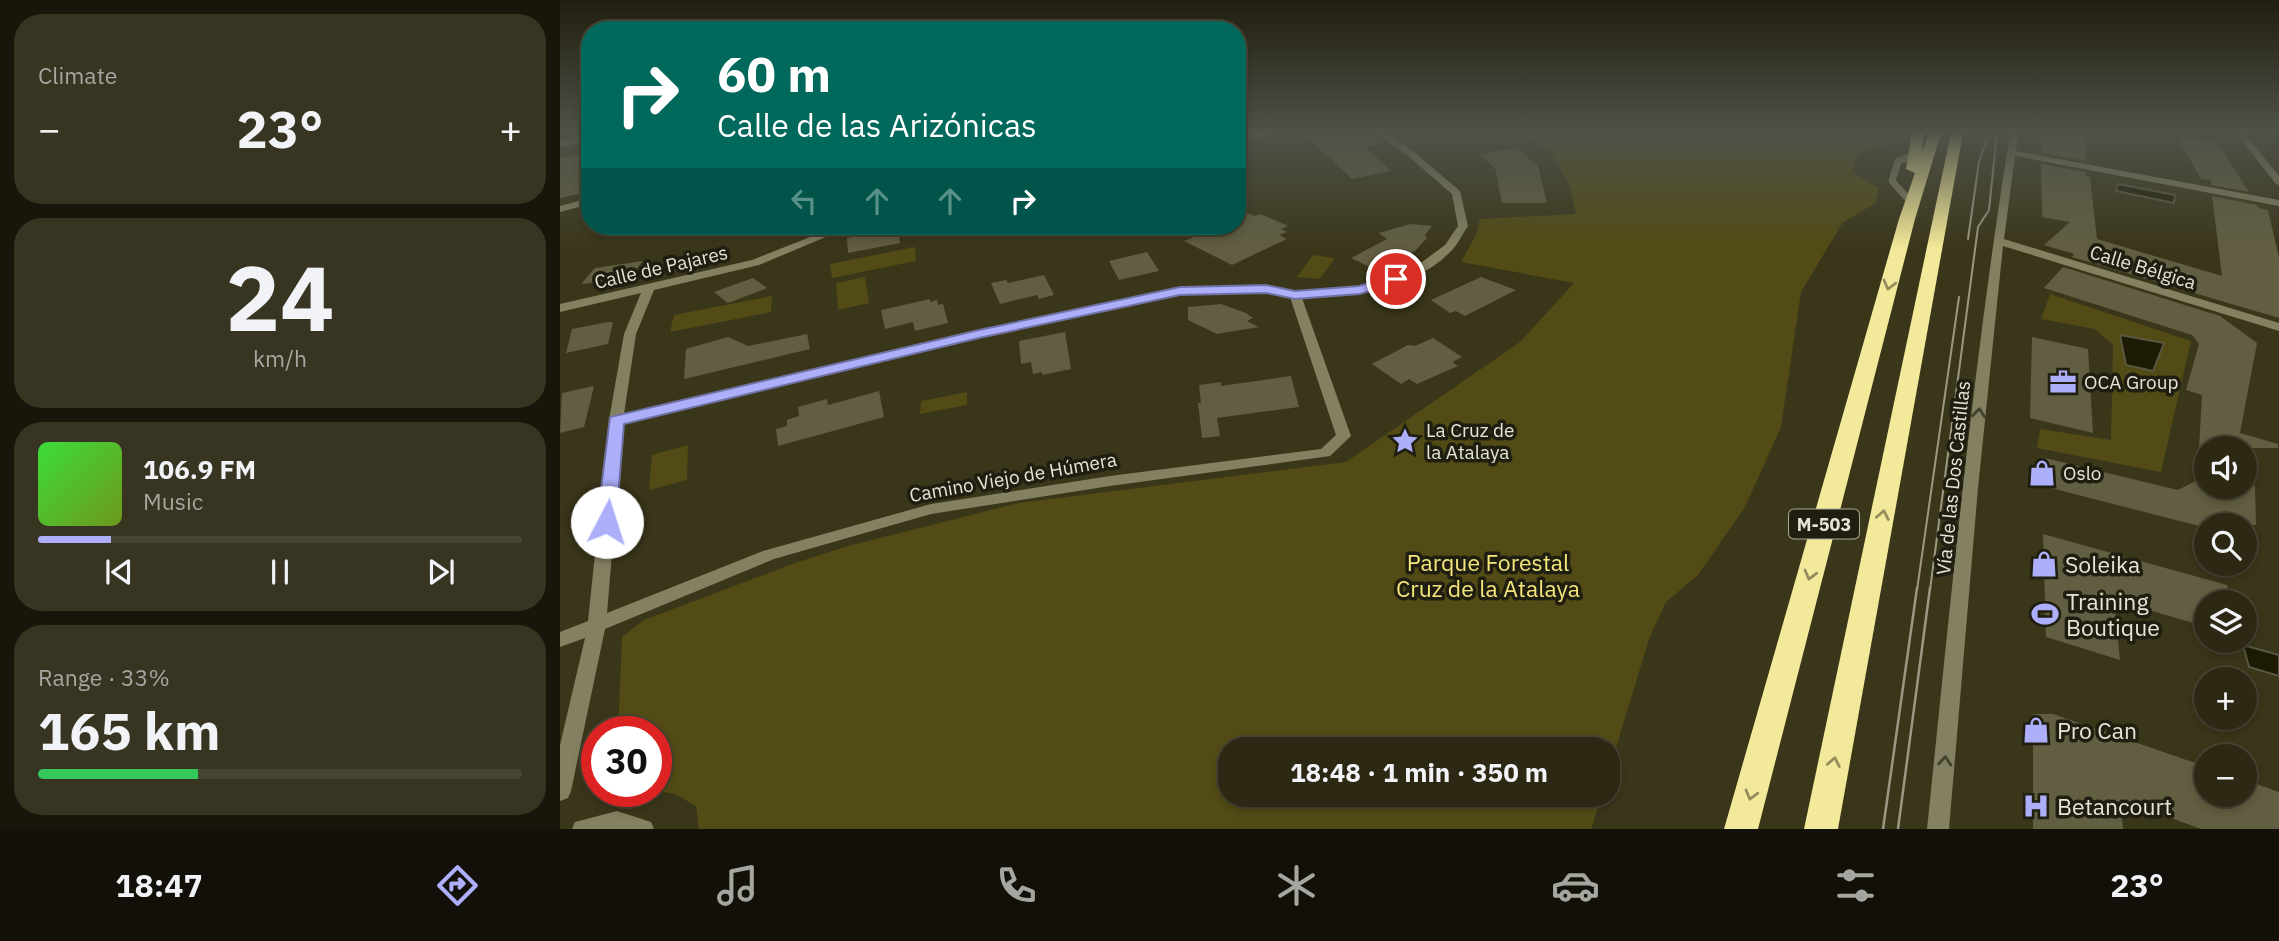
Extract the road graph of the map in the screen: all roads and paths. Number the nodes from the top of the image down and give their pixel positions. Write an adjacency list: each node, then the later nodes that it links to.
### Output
1 (1433, 172): 16 (street)
2 (1913, 172): 11 (highway, M-503)
3 (1921, 172): 11 (highway, M-503)
4 (1950, 172): 13 (highway, M-503)
5 (1959, 172): 13 (highway, M-503)
6 (2009, 172): 14 (street, Vía de las Dos Castillas)
7 (2112, 172): 9 (street)
8 (581, 203): 10 (street)
9 (2279, 203)
10 (560, 209)
11 (1908, 210): 25 (highway, M-503, one-way to 25)
12 (825, 235): 15 (street, Calle de Pajares)
13 (1939, 235): 26 (highway, M-503, one-way to 13)
14 (1998, 241): 18 (street, Calle Bélgica); 27 (street, Vía de las Dos Castillas, one-way to 14)
15 (648, 290): 17 (street, Calle de Pajares); 19 (street)
16 (1295, 295): 19 (street); 20 (street, Camino Viejo de Húmera)
17 (560, 308)
18 (2279, 327)
19 (616, 421): 20 (street)
20 (597, 624): 21 (street, Camino Viejo de Húmera); 22 (street)
21 (560, 640)
22 (560, 792)
23 (583, 829): 24 (street)
24 (643, 829)
25 (1741, 829)
26 (1821, 829)
27 (1938, 829)

